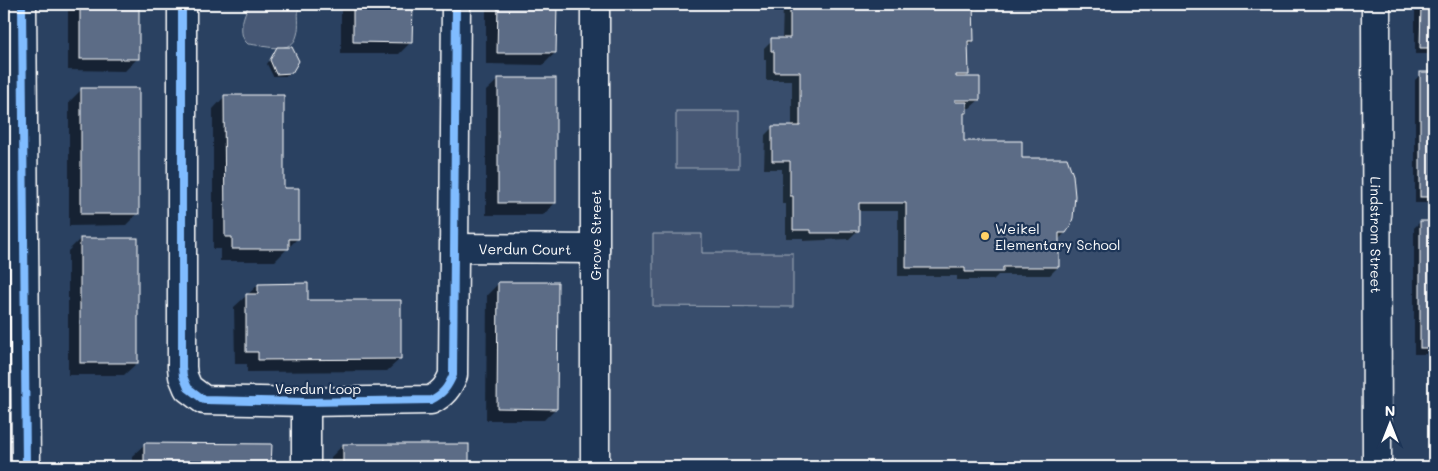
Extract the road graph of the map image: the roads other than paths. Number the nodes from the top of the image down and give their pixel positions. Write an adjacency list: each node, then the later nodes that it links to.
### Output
1 (22, 4): 9 (street)
2 (182, 4): 8 (street, Verdun Loop)
3 (456, 4): 6 (street, Verdun Loop)
4 (595, 4): 7 (street, Grove Street)
5 (1376, 4): 12 (street, Lindstrom Street)
6 (455, 248): 7 (street, Verdun Court); 8 (street, Verdun Loop)
7 (595, 249): 11 (street, Grove Street)
8 (306, 402): 10 (street)
9 (26, 467)
10 (306, 467)
11 (595, 467)
12 (1377, 467)

